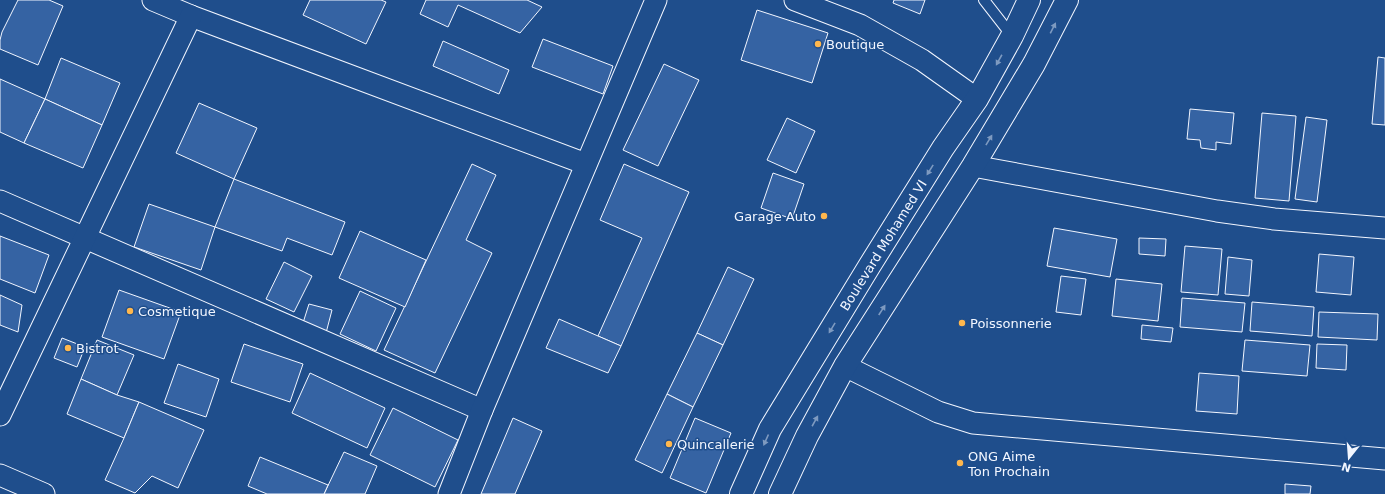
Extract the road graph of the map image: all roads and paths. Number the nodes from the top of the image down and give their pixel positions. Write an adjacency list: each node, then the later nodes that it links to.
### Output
1 (153, 0): 7 (street)
2 (656, 0): 10 (street)
3 (795, 0): 9 (street)
4 (984, 0): 8 (lane)
5 (1029, 0): 8 (main road, Boulevard Mohamed VI)
6 (1067, 0): 11 (main road, one-way to 6)
7 (191, 16): 10 (street); 14 (street)
8 (1012, 36): 9 (main road, Boulevard Mohamed VI, one-way to 9)
9 (977, 99): 22 (main road, Boulevard Mohamed VI, one-way to 22)
10 (586, 164): 16 (street)
11 (973, 166): 13 (street); 15 (main road, one-way to 11)
12 (0, 202): 14 (street)
13 (1385, 228)
14 (84, 239): 16 (street); 17 (street)
15 (845, 366): 18 (street); 23 (main road, one-way to 15)
16 (482, 410): 21 (street)
17 (0, 415)
18 (1385, 459)
19 (0, 475): 20 (street)
20 (44, 494)
21 (449, 494)
22 (741, 494)
23 (780, 494)

